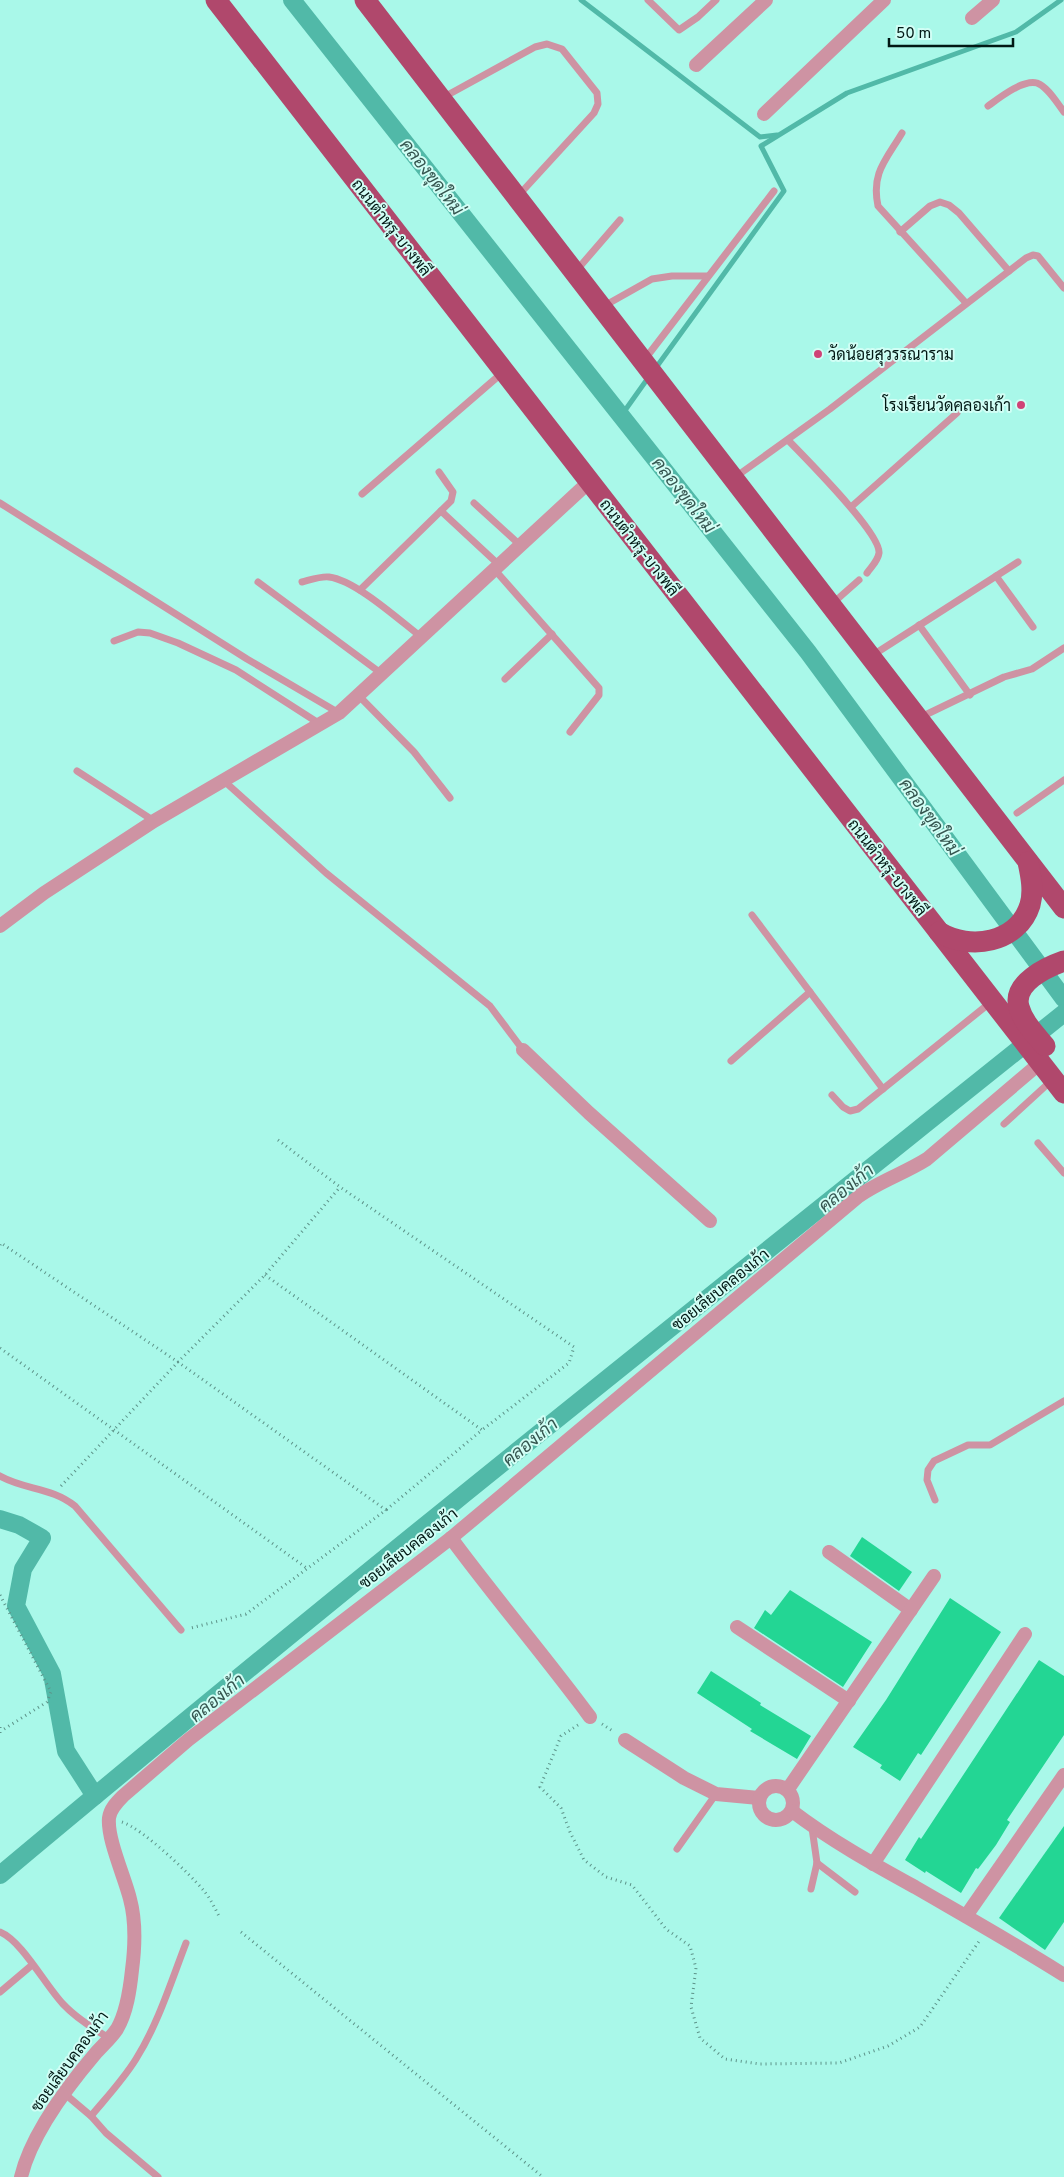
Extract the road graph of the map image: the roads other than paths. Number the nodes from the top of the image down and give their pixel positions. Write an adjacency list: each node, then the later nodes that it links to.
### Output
1 (216, 0): 26 (main road, ถนนตำหรุ-บางพลี)
2 (365, 0): 10 (main road)
3 (648, 0): 4 (lane)
4 (716, 0)
5 (766, 0): 9 (street)
6 (884, 0): 13 (street)
7 (992, 0): 8 (street)
8 (972, 18)
9 (696, 65)
10 (441, 99): 16 (main road); 16 (lane)
11 (988, 106): 12 (lane)
12 (1064, 112)
13 (764, 114)
14 (902, 133): 18 (lane)
15 (774, 191): 21 (lane)
16 (517, 197): 20 (main road)
17 (620, 220): 20 (lane)
18 (900, 232): 19 (lane); 23 (lane)
19 (1009, 271): 22 (lane); 23 (lane)
20 (575, 272): 24 (main road)
21 (708, 276): 24 (lane); 25 (lane)
22 (1064, 288)
23 (966, 303): 28 (lane)
24 (602, 308): 25 (main road)
25 (643, 361): 30 (main road)
26 (504, 371): 31 (main road, ถนนตำหรุ-บางพลี); 32 (lane)
27 (958, 413): 35 (lane)
28 (788, 440): 30 (lane); 35 (lane)
29 (439, 472): 36 (lane)
30 (734, 479): 46 (main road)
31 (590, 481): 37 (street); 72 (main road, ถนนตำหรุ-บางพลี)
32 (362, 494)
33 (0, 503): 58 (lane)
34 (474, 503): 37 (lane)
35 (851, 507): 40 (lane)
36 (441, 511): 39 (lane); 45 (lane)
37 (520, 545): 39 (street)
38 (1018, 562): 41 (lane)
39 (496, 567): 49 (lane); 50 (street)
40 (867, 573)
41 (996, 576): 47 (lane); 48 (lane)
42 (859, 580): 46 (lane)
43 (258, 582): 54 (lane)
44 (302, 582): 45 (lane)
45 (360, 590): 50 (lane)
46 (831, 605): 53 (main road)
47 (919, 625): 53 (lane); 56 (lane)
48 (1033, 627)
49 (552, 634): 55 (lane); 61 (lane)
50 (420, 636): 54 (street)
51 (114, 641): 60 (lane)
52 (1064, 648): 56 (lane)
53 (871, 656): 59 (main road)
54 (382, 674): 57 (street)
55 (505, 679)
56 (970, 695): 59 (lane)
57 (359, 696): 58 (street); 65 (lane)
58 (339, 713): 60 (street)
59 (918, 718): 68 (main road)
60 (320, 725): 63 (street)
61 (570, 732)
62 (77, 771): 67 (lane)
63 (223, 780): 67 (street); 77 (lane)
64 (1064, 780): 66 (lane)
65 (450, 798)
66 (1017, 813)
67 (154, 821): 71 (street)
68 (1027, 860): 69 (main road); 72 (main road)
69 (1064, 908)
70 (752, 915): 74 (lane)
71 (0, 926)
72 (937, 930): 75 (main road, ถนนตำหรุ-บางพลี)
73 (1064, 960): 76 (main road)
74 (810, 992): 79 (lane); 81 (lane)
75 (992, 1002): 76 (main road, ถนนตำหรุ-บางพลี); 81 (lane)
76 (1019, 1025): 78 (main road, ถนนตำหรุ-บางพลี)
77 (523, 1050): 86 (street)
78 (1040, 1055): 80 (main road, ถนนตำหรุ-บางพลี); 90 (street, ซอยเลียบคลองเก้า)
79 (731, 1061)
80 (1060, 1081): 83 (lane)
81 (884, 1089): 82 (lane)
82 (832, 1095)
83 (1004, 1124)
84 (1038, 1143): 85 (lane)
85 (1064, 1173)
86 (710, 1221)
87 (1064, 1401): 89 (lane)
88 (0, 1476): 95 (lane)
89 (935, 1500)
90 (451, 1538): 98 (street); 117 (street, ซอยเลียบคลองเก้า)
91 (829, 1552): 93 (street)
92 (934, 1576): 93 (street)
93 (911, 1610): 97 (street)
94 (737, 1627): 97 (street)
95 (181, 1630)
96 (1025, 1634): 108 (street)
97 (849, 1701): 101 (street)
98 (590, 1717)
99 (626, 1740): 102 (street)
100 (1064, 1775): 111 (street)
101 (788, 1789): 103 (street); 104 (street)
102 (716, 1794): 103 (street); 106 (lane)
103 (759, 1798): 104 (street)
104 (792, 1811): 105 (street)
105 (812, 1826): 107 (lane); 108 (street)
106 (677, 1849)
107 (817, 1863): 109 (lane); 110 (lane)
108 (873, 1864): 111 (street)
109 (810, 1889)
110 (855, 1892)
111 (966, 1916): 115 (street)
112 (0, 1932): 114 (lane)
113 (186, 1943): 119 (lane)
114 (32, 1965): 116 (lane); 117 (lane)
115 (1062, 1971)
116 (0, 1992)
117 (109, 2038): 118 (street, ซอยเลียบคลองเก้า)
118 (65, 2094): 119 (lane); 120 (street, ซอยเลียบคลองเก้า)
119 (91, 2116): 121 (lane)
120 (21, 2177)
121 (158, 2177)

